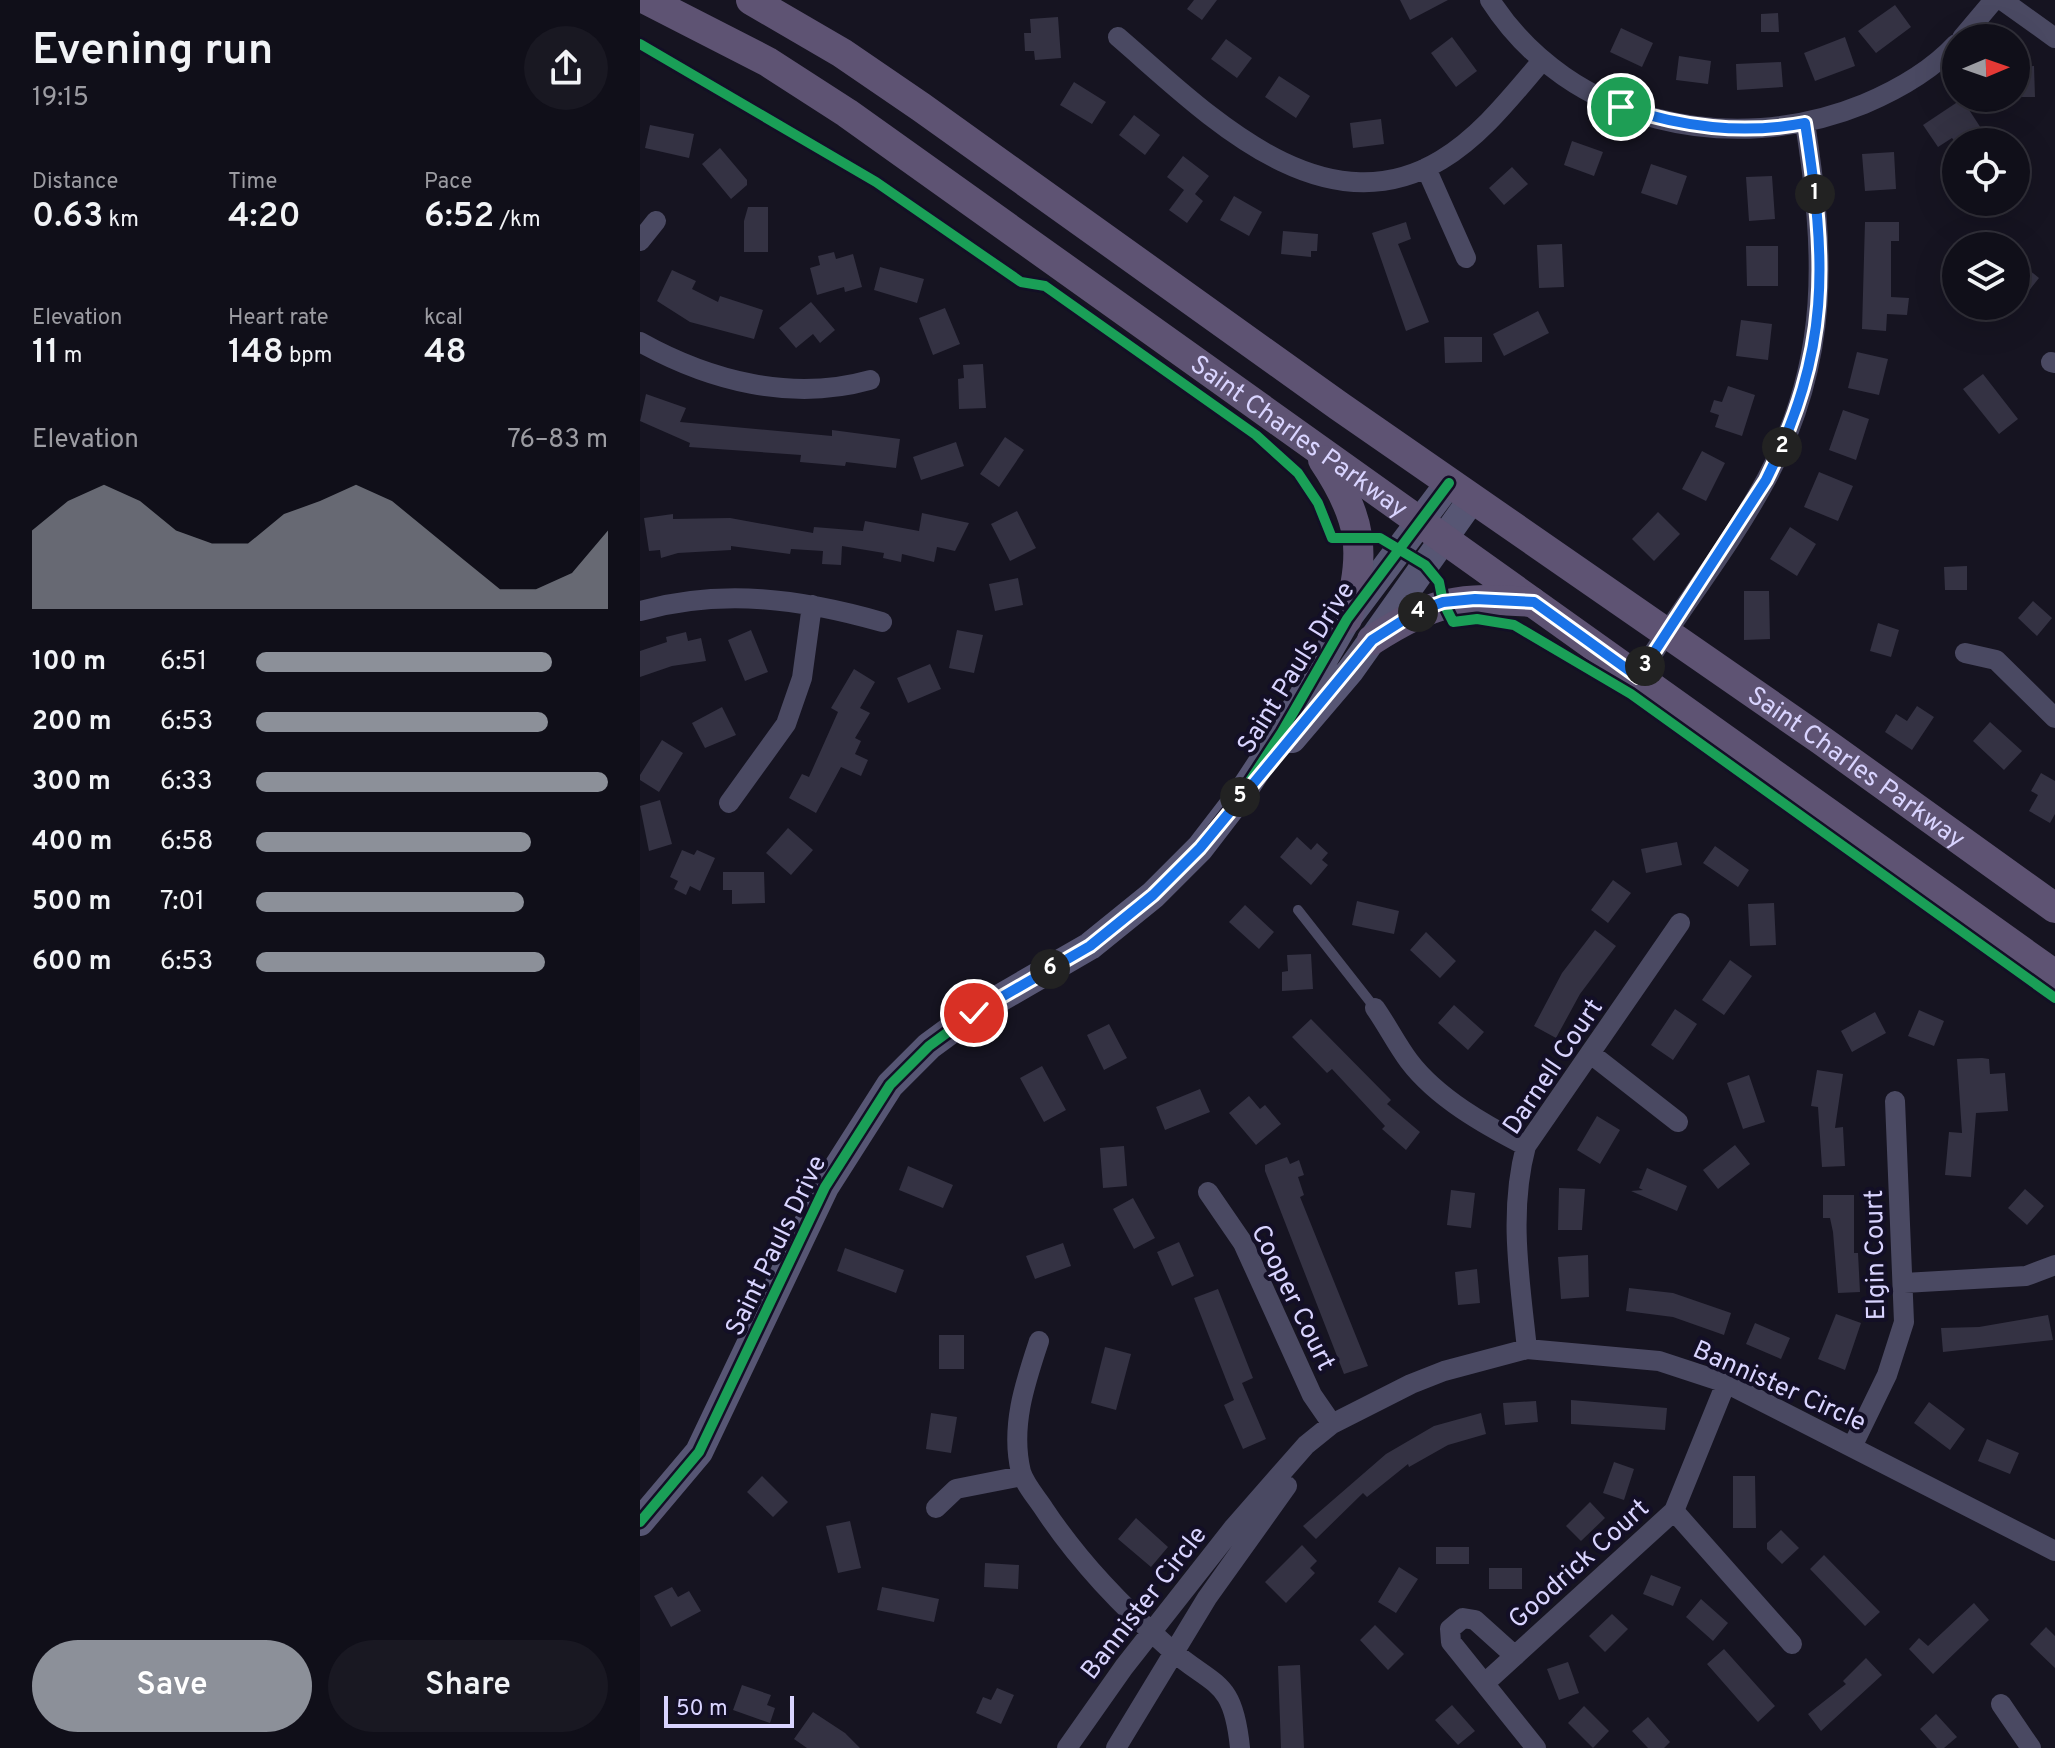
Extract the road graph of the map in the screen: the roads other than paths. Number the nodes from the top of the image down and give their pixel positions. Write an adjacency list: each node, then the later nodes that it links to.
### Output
1 (647, 0): 18 (main road, Saint Charles Parkway)
2 (751, 0): 19 (main road, Saint Charles Parkway)
3 (1490, 0): 10 (street)
4 (1994, 0): 6 (street)
5 (2002, 0): 8 (street)
6 (1974, 24)
7 (1118, 37): 12 (street)
8 (2055, 38)
9 (1942, 57): 11 (street)
10 (1541, 62): 11 (street); 12 (street)
11 (1805, 123): 26 (street)
12 (1426, 168): 15 (street)
13 (656, 221): 14 (street)
14 (640, 241)
15 (1466, 258)
16 (640, 342): 17 (street)
17 (870, 380)
18 (1313, 445): 20 (main road, Saint Charles Parkway); 24 (main road)
19 (1461, 491): 20 (street, Saint Pauls Drive); 26 (main road, Saint Charles Parkway)
20 (1432, 530): 21 (main road, Saint Charles Parkway); 24 (street, Saint Pauls Drive); 27 (street, Saint Pauls Drive)
21 (1534, 602): 27 (main road); 29 (main road, Saint Charles Parkway)
22 (812, 605): 23 (street); 25 (street); 32 (street)
23 (640, 611)
24 (1347, 619): 31 (street, Saint Pauls Drive)
25 (882, 622)
26 (1666, 631): 29 (street); 33 (main road, Saint Charles Parkway)
27 (1372, 640): 31 (street, Saint Pauls Drive)
28 (1965, 653): 30 (street)
29 (1638, 677): 36 (main road, Saint Charles Parkway)
30 (2055, 718)
31 (1240, 796): 53 (street, Saint Pauls Drive)
32 (729, 803)
33 (2055, 908)
34 (1298, 910): 37 (lane)
35 (1680, 923): 38 (street, Darnell Court)
36 (2055, 975)
37 (1375, 1008): 41 (street)
38 (1591, 1054): 40 (street); 41 (street, Darnell Court)
39 (1895, 1101): 44 (street, Elgin Court)
40 (1678, 1122)
41 (1526, 1146): 46 (street, Darnell Court)
42 (1208, 1192): 48 (street, Cooper Court)
43 (2055, 1265): 44 (street)
44 (1904, 1283): 49 (street, Elgin Court)
45 (1039, 1341): 50 (street)
46 (1527, 1349): 47 (street, Bannister Circle); 48 (street, Bannister Circle)
47 (1726, 1383): 49 (street, Bannister Circle); 52 (street, Goodrick Court)
48 (1332, 1424): 55 (street, Bannister Circle); 57 (street, Bannister Circle)
49 (1853, 1445): 54 (street, Bannister Circle)
50 (1022, 1476): 51 (street); 55 (street)
51 (936, 1508)
52 (1674, 1511): 56 (street); 58 (street, Goodrick Court)
53 (640, 1522)
54 (2055, 1551)
55 (1152, 1632): 57 (street); 61 (street, Bannister Circle)
56 (1792, 1644)
57 (1174, 1652): 62 (street, Bannister Circle); 63 (street)
58 (1515, 1656): 59 (street, Goodrick Court); 59 (street)
59 (1485, 1683): 64 (street)
60 (2001, 1704): 65 (street)
61 (1067, 1748)
62 (1116, 1748)
63 (1240, 1748)
64 (1536, 1748)
65 (2031, 1748)

